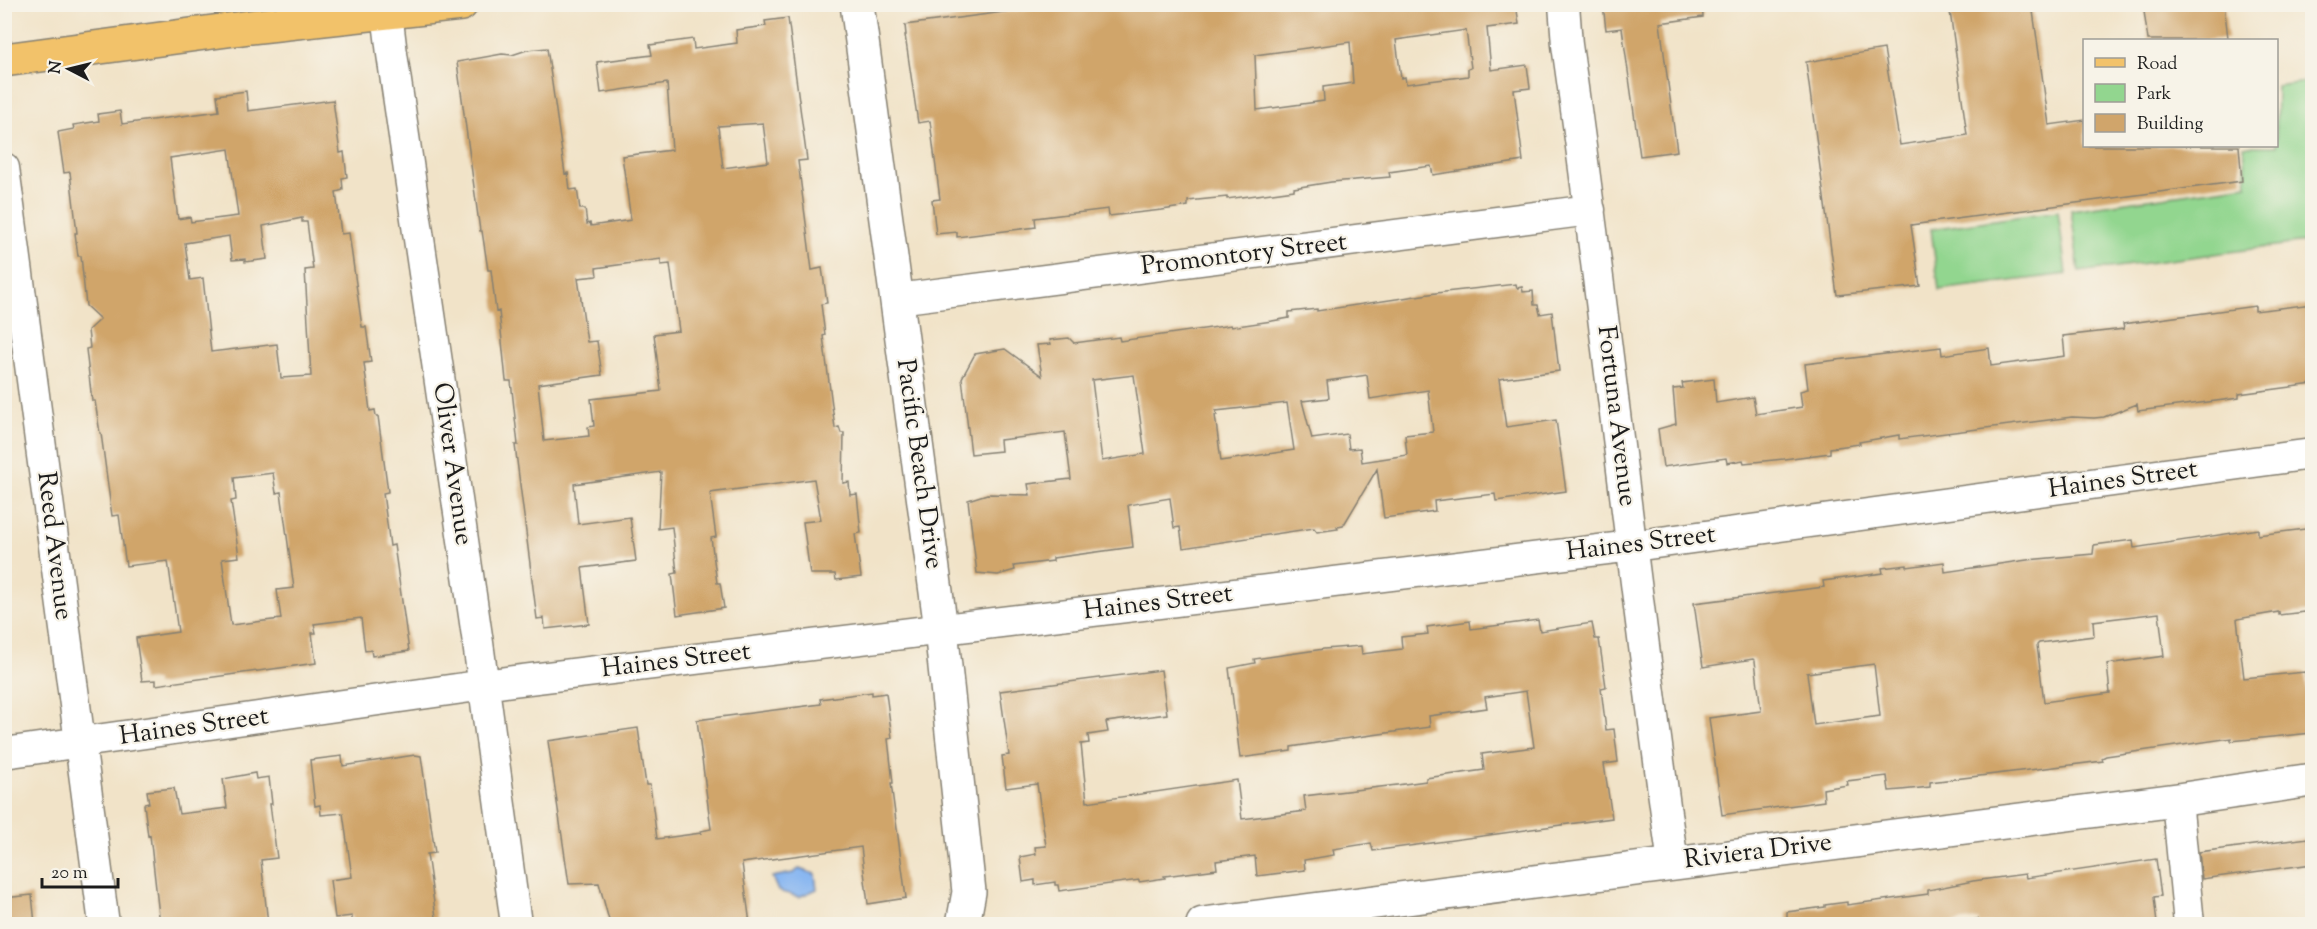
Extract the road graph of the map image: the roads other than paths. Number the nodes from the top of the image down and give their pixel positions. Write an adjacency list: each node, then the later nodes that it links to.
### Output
1 (461, 4): 4 (main road)
2 (857, 4): 8 (street, Pacific Beach Drive)
3 (1564, 4): 7 (street, Fortuna Avenue)
4 (387, 8): 5 (main road); 12 (street, Oliver Avenue)
5 (4, 60)
6 (4, 168): 13 (street, Reed Avenue)
7 (1590, 210): 8 (street, Promontory Street); 10 (street, Fortuna Avenue)
8 (897, 299): 11 (street, Pacific Beach Drive)
9 (2313, 454): 10 (street, Haines Street)
10 (1632, 546): 11 (street, Haines Street); 17 (street, Fortuna Avenue)
11 (941, 629): 12 (street, Haines Street); 20 (street, Pacific Beach Drive)
12 (483, 685): 13 (street, Haines Street); 19 (street, Oliver Avenue)
13 (79, 743): 14 (street, Haines Street); 18 (street, Reed Avenue)
14 (4, 753)
15 (2313, 780): 16 (street, Riviera Drive)
16 (2177, 800): 17 (street, Riviera Drive); 22 (street)
17 (1673, 863): 21 (street, Riviera Drive)
18 (104, 924)
19 (516, 924)
20 (963, 924)
21 (1203, 924)
22 (2189, 924)

